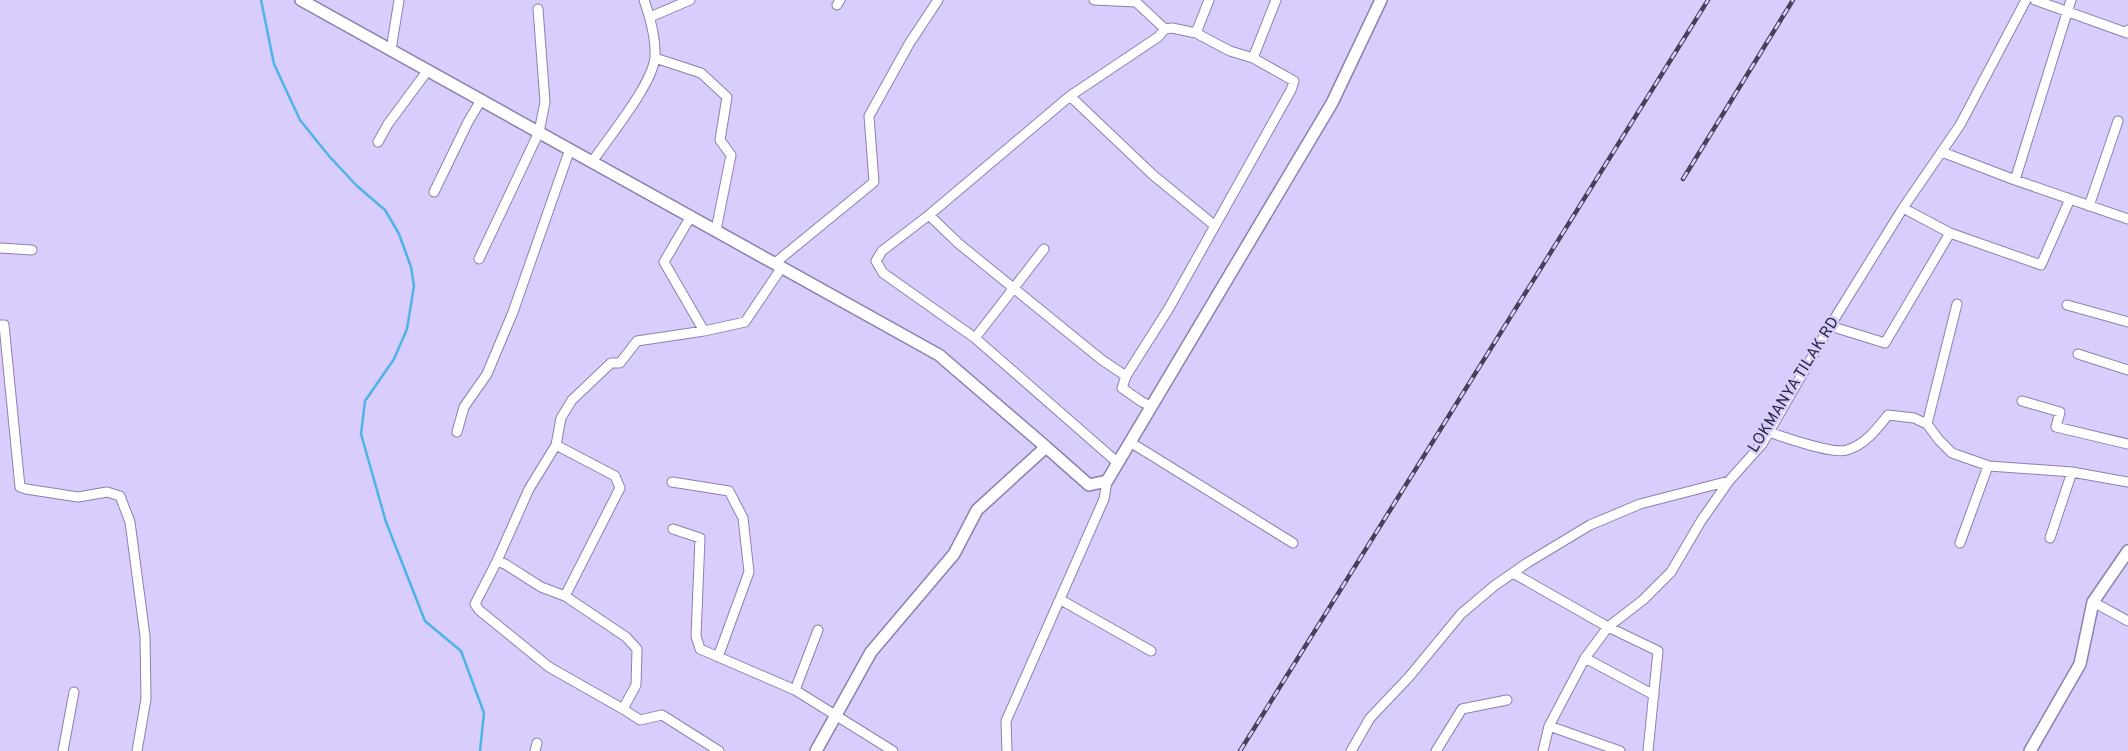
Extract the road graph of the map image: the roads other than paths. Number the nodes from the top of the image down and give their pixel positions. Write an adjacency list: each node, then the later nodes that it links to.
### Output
1 (301, 0): 19 (street)
2 (399, 0): 19 (street)
3 (644, 0): 15 (street)
4 (690, 0): 15 (street)
5 (938, 0): 46 (street)
6 (1094, 0): 16 (street)
7 (1208, 0): 18 (street)
8 (1276, 0): 21 (street)
9 (1381, 0): 59 (street)
10 (2026, 0): 29 (street, LOKMANYA TILAK RD)
11 (2035, 0): 14 (street)
12 (2071, 0): 14 (street)
13 (538, 9): 26 (street)
14 (2067, 10): 17 (street); 31 (street)
15 (650, 17): 20 (street)
16 (1165, 29): 18 (street); 23 (street)
17 (2128, 30)
18 (1196, 33): 21 (street)
19 (391, 50): 22 (street)
20 (655, 58): 30 (street); 40 (street)
21 (1253, 58): 39 (street)
22 (428, 70): 24 (street); 27 (street)
23 (1070, 96): 36 (street); 39 (street)
24 (481, 100): 26 (street); 32 (street)
25 (2118, 121): 34 (street)
26 (539, 132): 28 (street); 45 (street)
27 (378, 142)
28 (570, 149): 30 (street); 61 (street)
29 (1942, 152): 31 (street); 35 (street, LOKMANYA TILAK RD)
30 (592, 162): 37 (street)
31 (2016, 180): 33 (street)
32 (434, 192)
33 (2070, 199): 34 (street); 41 (street)
34 (2089, 206): 38 (street)
35 (1903, 208): 41 (street); 52 (street, LOKMANYA TILAK RD)
36 (929, 215): 47 (street); 54 (street)
37 (691, 216): 40 (street); 53 (street)
38 (2128, 219)
39 (1214, 225): 57 (street)
40 (716, 230): 46 (street)
41 (1950, 233): 52 (street)
42 (0, 248): 44 (street)
43 (1044, 249): 47 (street)
44 (32, 250)
45 (480, 259)
46 (779, 265): 53 (street); 66 (street)
47 (1014, 287): 54 (street); 57 (street)
48 (1956, 304): 60 (street)
49 (2067, 305): 50 (street)
50 (2128, 322)
51 (0, 324): 98 (street)
52 (1830, 326): 62 (street, LOKMANYA TILAK RD)
53 (704, 331): 65 (street)
54 (976, 338): 67 (street)
55 (2078, 354): 56 (street)
56 (2128, 370)
57 (1126, 376): 59 (street)
58 (2022, 401): 64 (street)
59 (1151, 406): 63 (street)
60 (1927, 424): 62 (street); 68 (street)
61 (457, 432)
62 (1768, 432): 71 (street, LOKMANYA TILAK RD)
63 (1130, 442): 67 (street); 76 (street)
64 (2128, 444)
65 (556, 445): 79 (street); 81 (street)
66 (1046, 447): 70 (street); 95 (street)
67 (1118, 463): 70 (street)
68 (1988, 466): 69 (street); 77 (street)
69 (2072, 472): 73 (street); 75 (street)
70 (1106, 481): 82 (street)
71 (1729, 481): 80 (street); 85 (street, LOKMANYA TILAK RD)
72 (672, 482): 88 (street)
73 (2128, 482)
74 (673, 530): 88 (street)
75 (2050, 538)
76 (1293, 543)
77 (1960, 543)
78 (2128, 551): 83 (street)
79 (497, 561): 81 (street); 94 (street)
80 (1513, 573): 85 (street); 103 (street)
81 (565, 596): 94 (street)
82 (1061, 600): 87 (street); 102 (street)
83 (2093, 602): 84 (street); 108 (street)
84 (2128, 621)
85 (1608, 627): 89 (street, LOKMANYA TILAK RD); 92 (street)
86 (818, 630): 90 (street)
87 (1150, 651)
88 (718, 657): 90 (street)
89 (1585, 658): 92 (street); 96 (street, LOKMANYA TILAK RD)
90 (795, 690): 95 (street)
91 (74, 692): 97 (street)
92 (1654, 695): 107 (street)
93 (1507, 700): 104 (street)
94 (623, 708): 99 (street)
95 (836, 714): 100 (street); 101 (street)
96 (1549, 726): 105 (street, LOKMANYA TILAK RD); 106 (street)
97 (63, 751)
98 (136, 751)
99 (719, 751)
100 (816, 751)
101 (893, 751)
102 (1006, 751)
103 (1352, 751)
104 (1436, 751)
105 (1543, 751)
106 (1620, 751)
107 (1648, 751)
108 (2030, 751)

